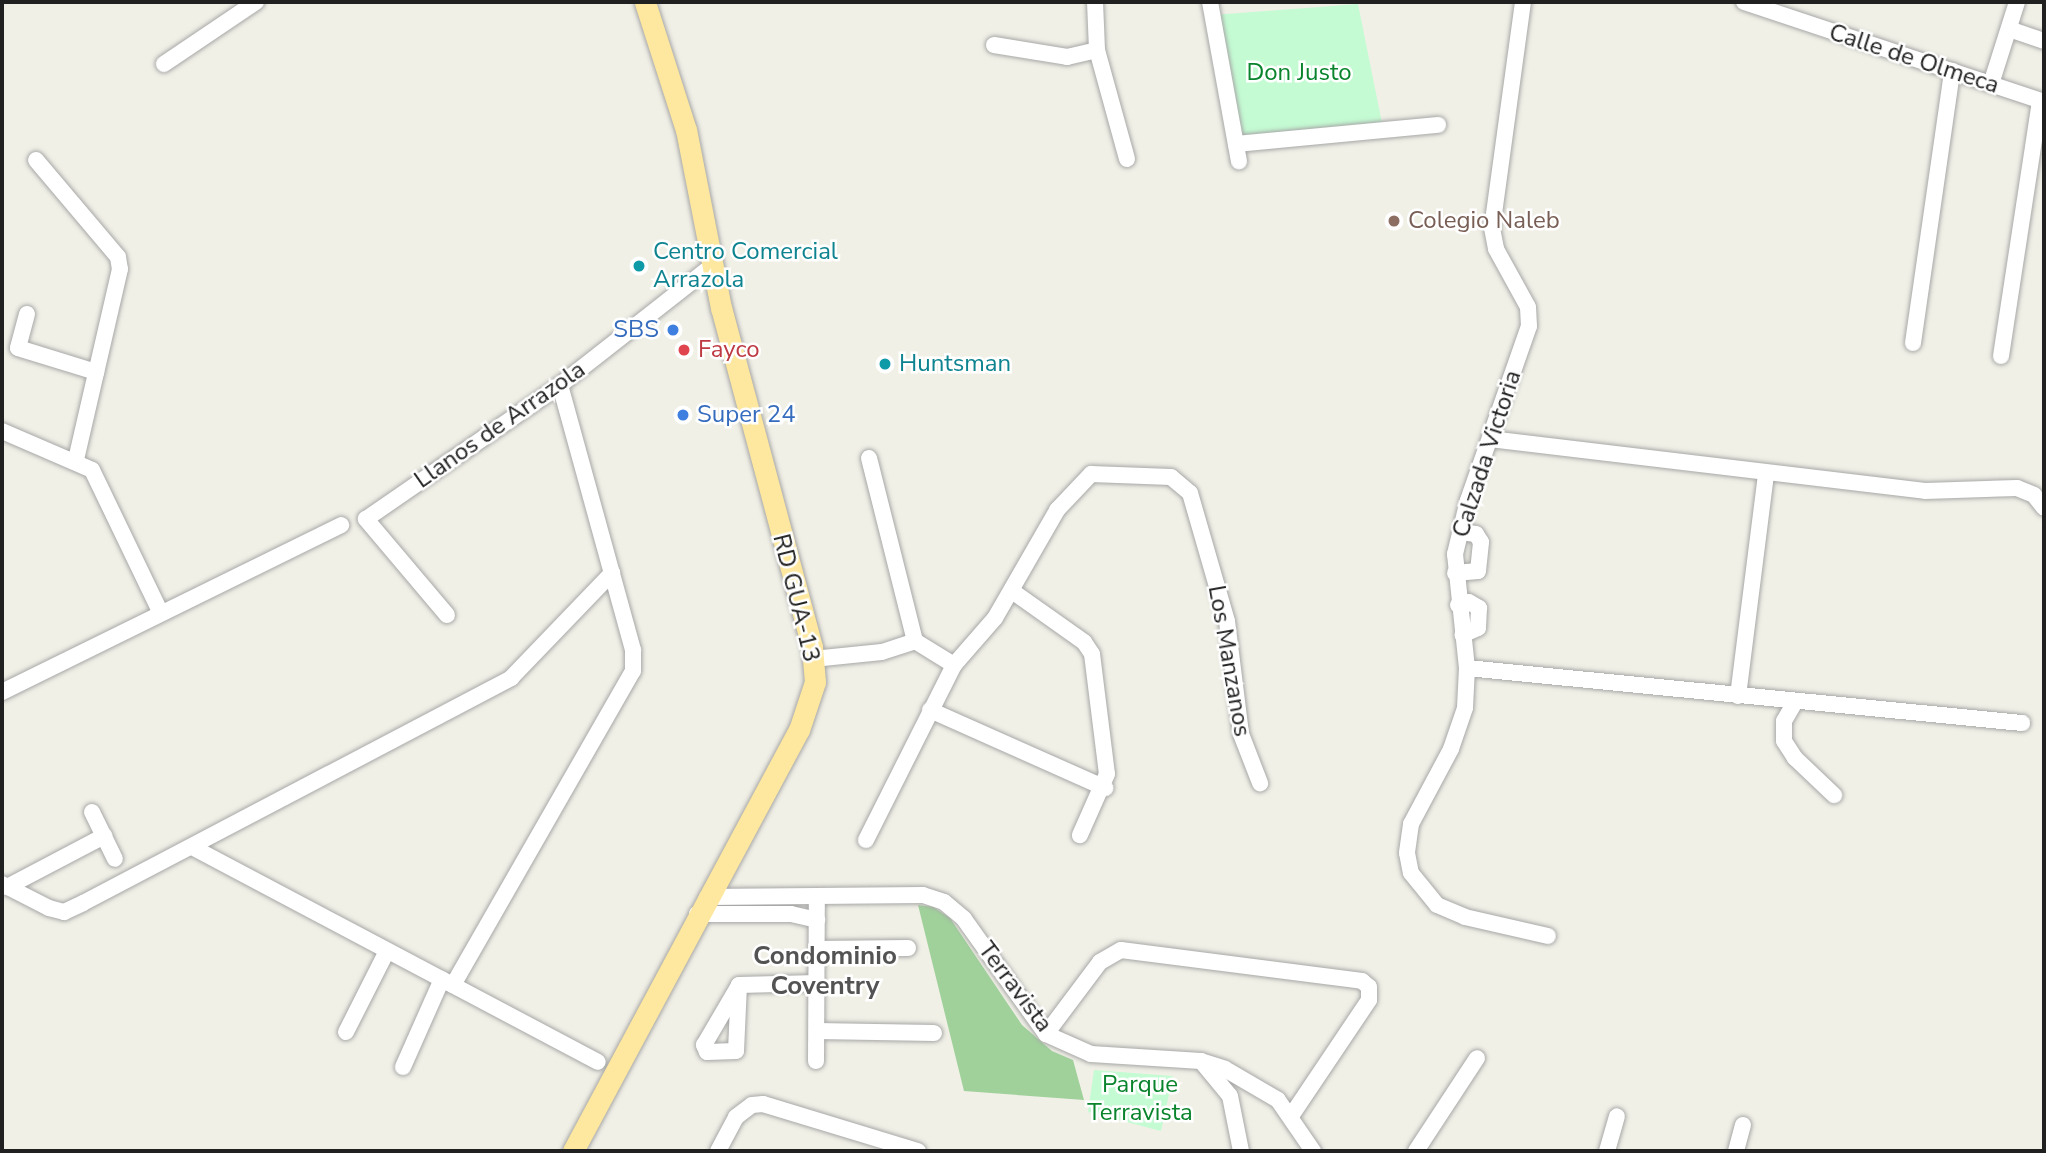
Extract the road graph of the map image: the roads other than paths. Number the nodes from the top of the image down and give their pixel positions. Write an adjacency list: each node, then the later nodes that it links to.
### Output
1 (256, 2): 12 (street)
2 (645, 2): 21 (main road, RD GUA-13)
3 (1096, 2): 11 (street)
4 (1210, 2): 17 (street)
5 (1523, 2): 28 (street, Calzada Victoria)
6 (1744, 2): 13 (street, Calle de Olmeca)
7 (2018, 2): 8 (street)
8 (2009, 29): 9 (street); 14 (street)
9 (2044, 41)
10 (994, 45): 11 (street)
11 (1097, 50): 18 (street)
12 (164, 64)
13 (1952, 71): 14 (street, Calle de Olmeca); 23 (street)
14 (1991, 84): 15 (street, Calle de Olmeca)
15 (2042, 101): 24 (street)
16 (1438, 125): 17 (street)
17 (1236, 144): 20 (street)
18 (1127, 159)
19 (36, 160): 25 (street)
20 (1239, 161)
21 (714, 271): 26 (street, Llanos de Arrazola); 41 (main road, RD GUA-13)
22 (27, 313): 25 (street)
23 (1913, 343)
24 (2001, 356)
25 (96, 372): 30 (street)
26 (560, 385): 35 (street); 39 (street, Llanos de Arrazola)
27 (2, 431): 30 (street)
28 (1490, 439): 31 (street); 34 (street, Calzada Victoria)
29 (869, 457): 40 (street)
30 (75, 460): 38 (street)
31 (1766, 474): 32 (street); 45 (street)
32 (2044, 508)
33 (341, 525): 38 (street)
34 (1460, 532): 36 (street, Calzada Victoria); 36 (street)
35 (612, 573): 56 (street); 69 (street)
36 (1455, 573): 43 (street, Calzada Victoria)
37 (1012, 591): 42 (street, Los Manzanos); 49 (street, Los Manzanos); 50 (street)
38 (160, 611): 44 (street)
39 (447, 615)
40 (909, 642): 41 (street); 42 (street)
41 (813, 653): 61 (main road, RD GUA-13)
42 (954, 666): 47 (street, Los Manzanos)
43 (1467, 668): 45 (street); 65 (street, Calzada Victoria)
44 (2, 692)
45 (1738, 696): 46 (street)
46 (1795, 702): 48 (street); 51 (street)
47 (930, 710): 50 (street); 55 (street, Los Manzanos)
48 (2022, 723)
49 (1260, 783)
50 (1105, 788): 53 (street)
51 (1834, 795)
52 (92, 812): 54 (street)
53 (1080, 835)
54 (104, 836): 57 (street); 58 (street)
55 (866, 840)
56 (192, 847): 58 (street); 68 (street)
57 (115, 859)
58 (5, 885)
59 (817, 896): 60 (street, Terravista); 63 (street); 64 (street); 75 (street, Terravista)
60 (760, 897): 61 (street, Terravista); 62 (street)
61 (702, 905): 62 (street); 84 (main road, RD GUA-13)
62 (760, 914): 63 (street)
63 (791, 914): 64 (street)
64 (817, 920): 66 (street)
65 (1548, 936)
66 (817, 948): 67 (street); 70 (street)
67 (908, 948)
68 (387, 951): 69 (street); 73 (street)
69 (447, 982): 79 (street); 80 (street)
70 (817, 983): 71 (street); 72 (street)
71 (739, 985)
72 (817, 1031): 74 (street); 78 (street)
73 (346, 1032)
74 (934, 1033)
75 (1046, 1034): 77 (street, Terravista); 81 (street)
76 (1477, 1058): 89 (street)
77 (1200, 1060): 81 (street, Terravista); 87 (street)
78 (816, 1061)
79 (598, 1062)
80 (403, 1067)
81 (1291, 1116): 88 (street, Terravista)
82 (1617, 1116): 90 (street)
83 (1743, 1125): 91 (street)
84 (573, 1151)
85 (718, 1151): 86 (street)
86 (918, 1151)
87 (1241, 1151)
88 (1314, 1151)
89 (1416, 1151)
90 (1607, 1151)
91 (1736, 1151)

